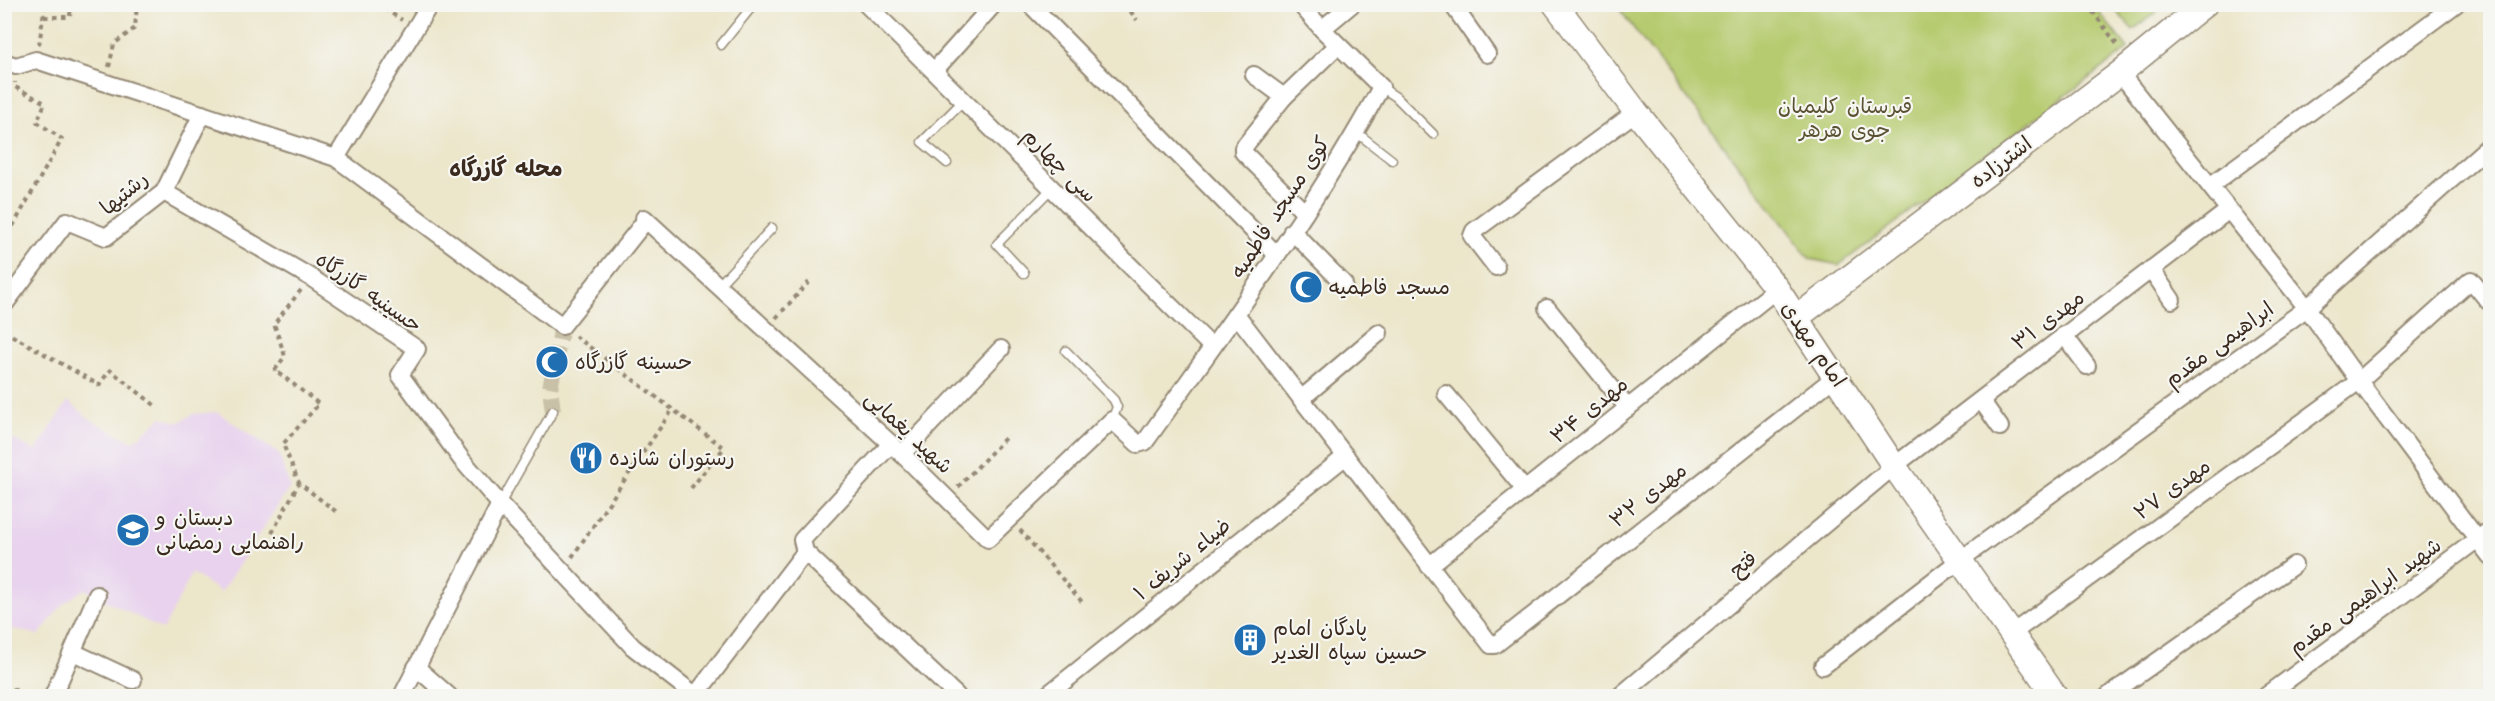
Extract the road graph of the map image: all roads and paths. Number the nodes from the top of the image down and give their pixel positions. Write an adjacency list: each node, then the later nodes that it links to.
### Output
1 (45, 4): 18 (path)
2 (71, 4): 18 (path)
3 (137, 4): 30 (path)
4 (377, 4): 20 (path)
5 (430, 4): 20 (street)
6 (754, 4): 22 (lane)
7 (994, 4): 28 (street)
8 (1030, 4): 50 (street)
9 (1125, 4): 19 (path)
10 (1300, 4): 21 (street)
11 (1353, 4): 21 (street)
12 (1452, 4): 24 (street)
13 (1555, 4): 34 (main road, امام مهدی)
14 (2086, 4): 27 (path)
15 (2205, 4): 27 (main road, اشترزاده)
16 (2456, 4): 42 (street)
17 (876, 8): 28 (street, سی چهارم)
18 (44, 17): 25 (path)
19 (1137, 20)
20 (415, 29): 39 (street)
21 (1322, 29): 23 (street)
22 (721, 45)
23 (1337, 46): 31 (street); 32 (street)
24 (1487, 54)
25 (36, 60): 26 (street); 30 (street)
26 (10, 64): 49 (path)
27 (2126, 68): 42 (street); 65 (main road, اشترزاده)
28 (934, 71): 33 (street, سی چهارم)
29 (1254, 75): 32 (street)
30 (105, 83): 35 (street)
31 (1380, 87): 36 (street, کوی مسجد فاطمیه); 37 (lane)
32 (1284, 98): 46 (street)
33 (964, 100): 41 (lane); 43 (street, سی چهارم)
34 (1636, 112): 51 (street); 58 (main road, امام مهدی)
35 (202, 114): 39 (street); 44 (street, رشتیها)
36 (1356, 132): 40 (lane); 46 (street, کوی مسجد فاطمیه)
37 (1433, 134)
38 (2490, 145): 63 (street, ابراهیمی مقدم)
39 (336, 158): 66 (street)
40 (1392, 160)
41 (947, 163)
42 (2210, 186): 45 (street)
43 (1052, 188): 53 (lane); 71 (street, سی چهارم)
44 (165, 192): 54 (street, حسینیه گازرگاه); 61 (street, رشتیها)
45 (2229, 210): 52 (street, مهدی ۳۱); 63 (street)
46 (1305, 213): 48 (street, کوی مسجد فاطمیه)
47 (772, 228): 57 (lane)
48 (1292, 231): 50 (street, کوی مسجد فاطمیه); 56 (street)
49 (4, 242)
50 (1276, 254): 64 (street, کوی مسجد فاطمیه)
51 (1496, 267)
52 (2151, 269): 59 (street); 70 (street, مهدی ۳۱)
53 (1024, 273)
54 (310, 277): 90 (path); 94 (street, حسینیه گازرگاه)
55 (809, 282): 67 (path)
56 (1344, 284)
57 (718, 286): 66 (street, شهید یغمایی); 67 (street, شهید یغمایی)
58 (1777, 289): 65 (main road, امام مهدی); 81 (street, مهدی ۳۴)
59 (2172, 300)
60 (2489, 302): 76 (street, مهدی ۲۷)
61 (4, 305)
62 (1547, 308): 81 (street)
63 (2307, 308): 76 (street); 101 (street, ابراهیمی مقدم)
64 (1236, 314): 71 (street, کوی مسجد فاطمیه); 78 (street)
65 (1796, 318): 75 (main road, امام مهدی)
66 (562, 326): 82 (path)
67 (765, 329): 87 (street, شهید یغمایی)
68 (4, 331): 80 (path)
69 (1379, 333): 78 (street)
70 (2064, 335): 74 (street); 79 (street, مهدی ۳۱)
71 (1212, 347): 84 (street, کوی مسجد فاطمیه)
72 (1001, 349): 87 (street)
73 (1066, 351): 84 (lane)
74 (2087, 366)
75 (1835, 377): 89 (main road, امام مهدی); 102 (street, مهدی ۳۲)
76 (2358, 381): 98 (street); 107 (street, مهدی ۲۷)
77 (1446, 394): 92 (street)
78 (1301, 399): 88 (street)
79 (1981, 400): 85 (street); 89 (street, مهدی ۳۱)
80 (157, 407)
81 (1628, 408): 92 (street, مهدی ۳۴)
82 (673, 409): 91 (path); 104 (path)
83 (554, 411): 94 (lane)
84 (1112, 420): 96 (street, شهید یغمایی)
85 (2000, 427)
86 (1008, 435): 93 (path)
87 (896, 449): 93 (street, شهید یغمایی); 99 (street)
88 (1346, 456): 102 (street); 119 (street, ضیاء شریف ۱)
89 (1894, 466): 101 (main road, امام مهدی); 120 (street, فتح)
90 (299, 483): 95 (path); 97 (path)
91 (691, 488)
92 (1525, 490): 102 (street, مهدی ۳۴)
93 (947, 498): 96 (street, شهید یغمایی)
94 (501, 504): 104 (street); 110 (street)
95 (338, 513)
96 (1010, 518): 106 (path)
97 (272, 533)
98 (2485, 535): 100 (street); 123 (street, شهید ابراهیمی مقدم)
99 (805, 552): 113 (street); 118 (street)
100 (2490, 556)
101 (1960, 560): 107 (main road, امام مهدی); 109 (street, ابراهیمی مقدم)
102 (1429, 566)
103 (2294, 566): 122 (street)
104 (562, 570): 118 (street)
105 (97, 595): 108 (street)
106 (1083, 603)
107 (2011, 634): 121 (main road, امام مهدی)
108 (73, 652): 111 (street); 115 (street)
109 (1823, 666)
110 (416, 667): 116 (street); 117 (street)
111 (133, 680)
112 (4, 685): 114 (path)
113 (952, 695)
114 (28, 696)
115 (53, 696)
116 (402, 696)
117 (449, 696)
118 (696, 696)
119 (1047, 696)
120 (1620, 696)
121 (2055, 696)
122 (2108, 696)
123 (2266, 696)

